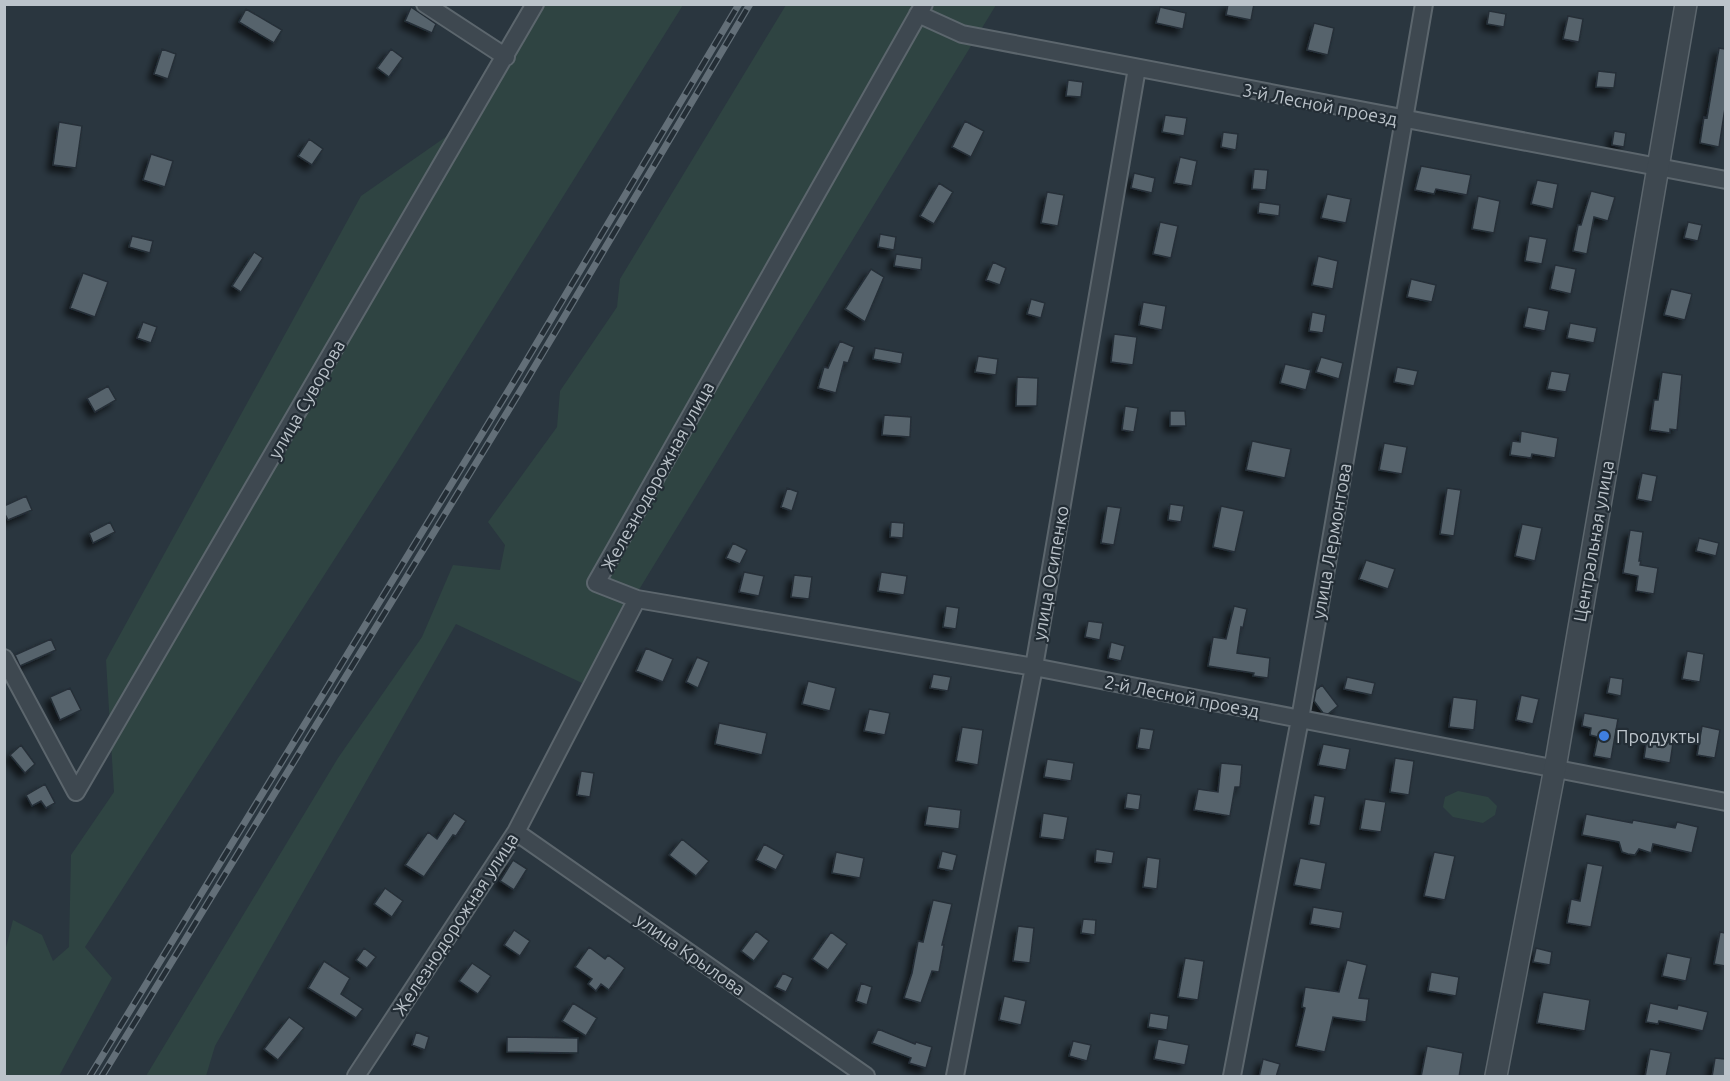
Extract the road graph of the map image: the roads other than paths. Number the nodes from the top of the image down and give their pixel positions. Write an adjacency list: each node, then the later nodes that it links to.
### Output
1 (425, 4): 6 (street)
2 (535, 4): 6 (street, улица Суворова)
3 (1424, 4): 8 (street, улица Лермонтова)
4 (1686, 4): 9 (street, Центральная улица)
5 (921, 9): 7 (street, 3-й Лесной проезд); 11 (street, Железнодорожная улица)
6 (506, 57): 12 (street, улица Суворова)
7 (1137, 68): 8 (street, 3-й Лесной проезд); 13 (street, улица Осипенко)
8 (1403, 120): 9 (street, 3-й Лесной проезд); 14 (street, улица Лермонтова)
9 (1657, 166): 10 (street, 3-й Лесной проезд); 15 (street, Центральная улица)
10 (1725, 180)
11 (637, 599): 13 (street, 2-й Лесной проезд); 17 (street, Железнодорожная улица)
12 (4, 658)
13 (1034, 667): 14 (street, 2-й Лесной проезд); 20 (street, улица Осипенко)
14 (1300, 719): 15 (street, 2-й Лесной проезд); 21 (street, улица Лермонтова)
15 (1555, 768): 16 (street, 2-й Лесной проезд); 22 (street, Центральная улица)
16 (1725, 802)
17 (516, 832): 18 (street, Железнодорожная улица); 19 (street, улица Крылова)
18 (356, 1077)
19 (866, 1077)
20 (955, 1077)
21 (1232, 1077)
22 (1496, 1077)

